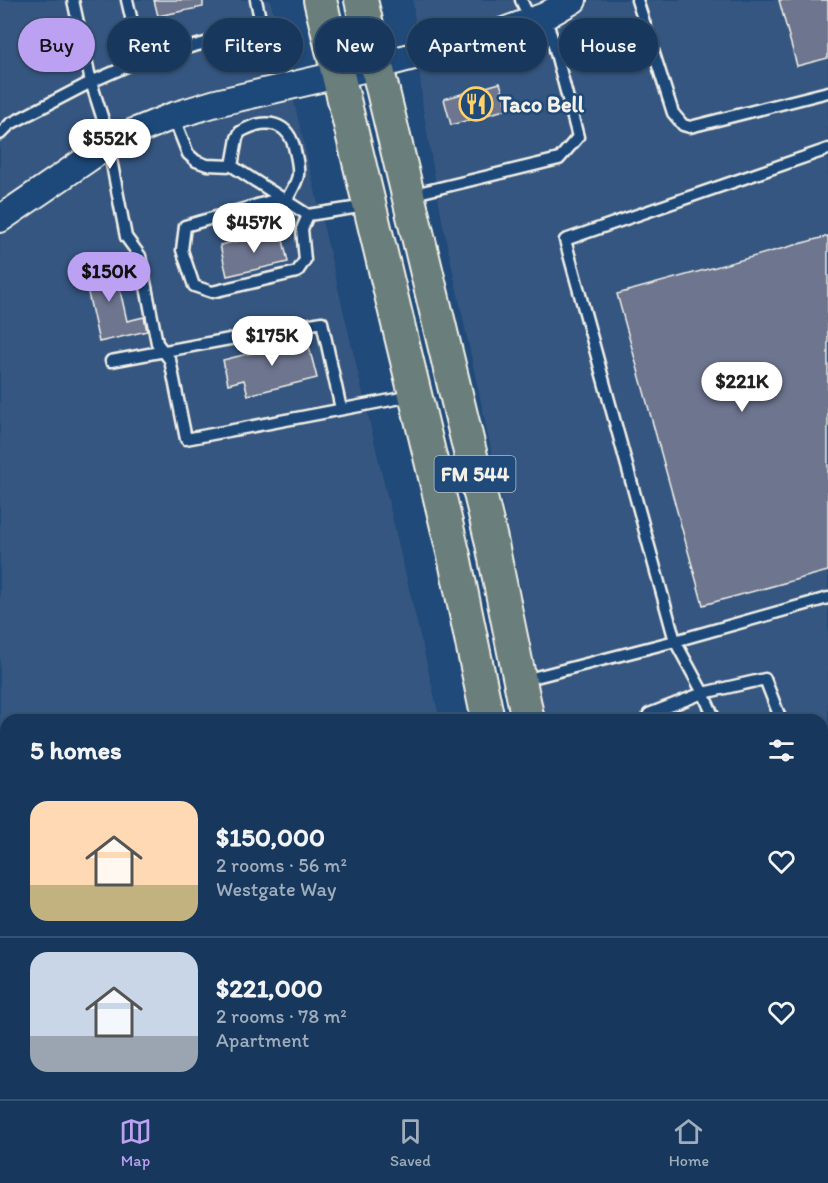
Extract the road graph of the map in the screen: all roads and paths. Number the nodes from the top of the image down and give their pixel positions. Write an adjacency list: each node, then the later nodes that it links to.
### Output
1 (73, 0): 17 (lane)
2 (127, 0): 9 (lane)
3 (256, 0): 11 (lane)
4 (320, 0): 16 (main road, FM 544 / FM 544)
5 (361, 0): 10 (main road, FM 544 / FM 544)
6 (573, 0): 8 (street)
7 (638, 0): 18 (lane)
8 (532, 12): 12 (street); 24 (lane)
9 (131, 18)
10 (365, 18)
11 (191, 47)
12 (395, 61)
13 (114, 72): 17 (lane)
14 (351, 72): 16 (street)
15 (377, 72): 24 (main road, FM 544 / FM 544)
16 (338, 75): 19 (street); 26 (main road, FM 544 / FM 544)
17 (91, 82): 20 (lane); 21 (lane)
18 (828, 92)
19 (173, 116): 21 (street); 23 (lane)
20 (0, 134)
21 (108, 145): 27 (street); 29 (lane)
22 (828, 149): 34 (lane)
23 (231, 166): 25 (lane); 25 (lane)
24 (408, 195): 35 (main road, FM 544 / FM 544)
25 (283, 200): 28 (lane); 28 (lane)
26 (370, 205): 28 (lane); 31 (main road, FM 544 / FM 544)
27 (4, 214)
28 (308, 215)
29 (162, 350): 30 (lane); 32 (lane); 32 (lane)
30 (111, 361)
31 (416, 395): 32 (lane); 37 (main road, FM 544 / FM 544)
32 (341, 409)
33 (828, 598): 34 (lane)
34 (675, 641): 35 (lane); 36 (lane)
35 (520, 681): 37 (main road); 38 (main road, FM 544 / FM 544)
36 (703, 693): 39 (lane); 40 (lane); 41 (lane)
37 (485, 706)
38 (527, 714)
39 (650, 714)
40 (712, 714)
41 (779, 714)

